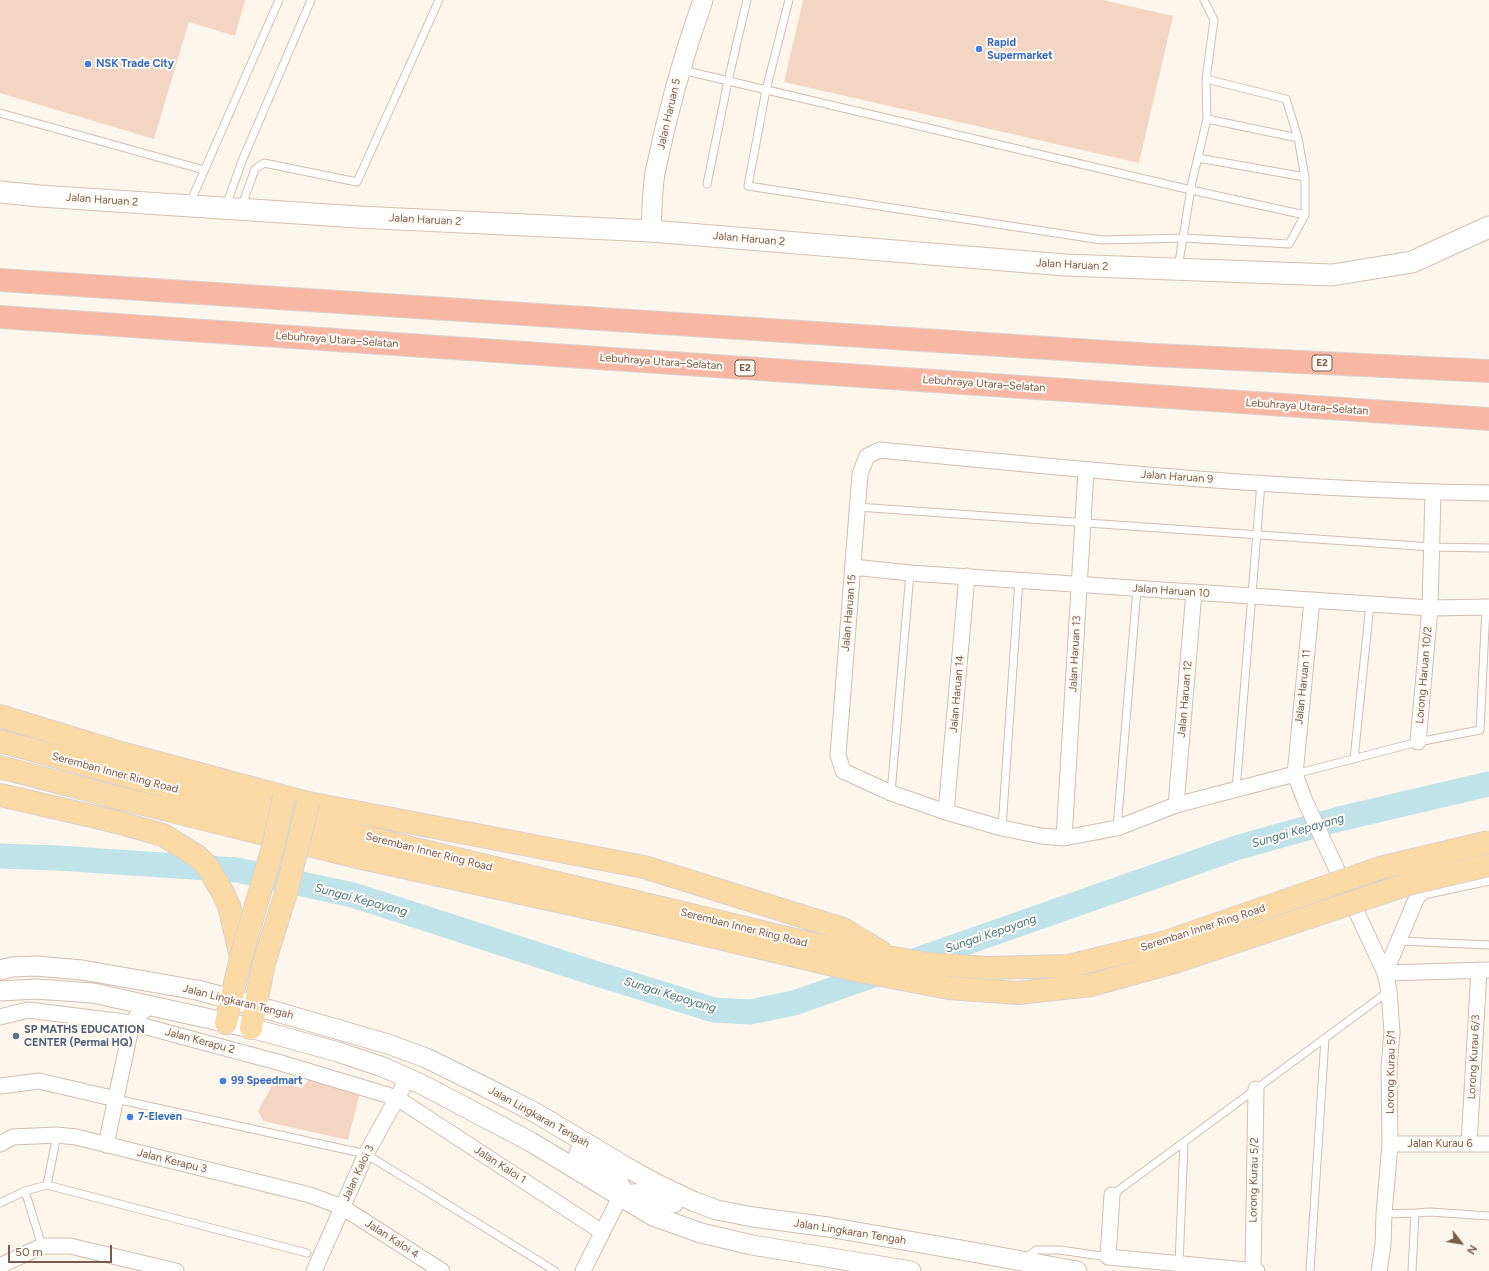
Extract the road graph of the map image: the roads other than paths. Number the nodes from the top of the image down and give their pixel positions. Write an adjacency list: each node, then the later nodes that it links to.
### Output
1 (279, 0): 16 (lane)
2 (311, 0): 22 (lane)
3 (439, 0): 22 (lane)
4 (703, 0): 8 (street, Jalan Haruan 5)
5 (747, 0): 10 (lane)
6 (789, 0): 11 (lane)
7 (1204, 0): 9 (lane)
8 (680, 70): 10 (lane); 25 (street, Jalan Haruan 5)
9 (1206, 79): 13 (lane); 14 (lane)
10 (728, 81): 11 (lane); 18 (lane)
11 (766, 90): 19 (lane); 26 (lane)
12 (0, 113): 16 (lane)
13 (1207, 119): 14 (lane); 15 (lane)
14 (1298, 138): 17 (lane)
15 (1198, 158): 17 (lane); 19 (lane)
16 (204, 170): 21 (lane)
17 (1305, 177): 23 (lane)
18 (707, 184)
19 (1191, 190): 23 (lane); 26 (lane)
20 (0, 192): 21 (main road, Jalan Haruan 2)
21 (188, 206): 22 (main road, Jalan Haruan 2)
22 (233, 209): 25 (main road, Jalan Haruan 2)
23 (1306, 215): 26 (lane)
24 (1489, 227): 27 (main road, Jalan Haruan 2)
25 (651, 231): 27 (main road, Jalan Haruan 2)
26 (1184, 238): 27 (lane)
27 (1178, 270)
28 (0, 280): 30 (highway, E2)
29 (0, 317): 31 (highway, Lebuhraya Utara–Selatan / E2)
30 (1489, 371)
31 (1489, 419)
32 (867, 456): 33 (street, Jalan Haruan 9); 37 (street, Jalan Haruan 15)
33 (1086, 470): 34 (street, Jalan Haruan 9); 38 (street, Jalan Haruan 13)
34 (1261, 483): 35 (street, Jalan Haruan 9); 39 (lane)
35 (1433, 492): 36 (street, Jalan Haruan 9); 40 (street, Lorong Haruan 10/2)
36 (1489, 493)
37 (857, 507): 38 (lane); 42 (street, Jalan Haruan 15)
38 (1082, 523): 39 (lane); 46 (street, Jalan Haruan 13)
39 (1257, 535): 40 (lane); 49 (lane)
40 (1432, 547): 41 (lane); 53 (street, Lorong Haruan 10/2)
41 (1489, 548)
42 (853, 567): 43 (street, Jalan Haruan 10); 62 (street, Jalan Haruan 15)
43 (910, 573): 44 (street, Jalan Haruan 10); 62 (lane)
44 (967, 576): 45 (street, Jalan Haruan 10); 67 (street, Jalan Haruan 14)
45 (1019, 580): 46 (street, Jalan Haruan 10); 68 (lane)
46 (1079, 584): 47 (street, Jalan Haruan 10); 70 (street, Jalan Haruan 13)
47 (1137, 589): 48 (street, Jalan Haruan 10); 69 (lane)
48 (1194, 592): 49 (street, Jalan Haruan 10); 66 (street, Jalan Haruan 12)
49 (1252, 597): 50 (street, Jalan Haruan 10); 61 (lane)
50 (1312, 600): 51 (street, Jalan Haruan 10); 60 (street, Jalan Haruan 11)
51 (1370, 604): 53 (street, Jalan Haruan 10); 58 (lane)
52 (1488, 607): 53 (street, Jalan Haruan 10); 54 (lane)
53 (1430, 608): 57 (street, Lorong Haruan 10/2)
54 (1485, 692): 57 (lane)
55 (0, 716): 64 (main road)
56 (0, 741): 76 (main road, Seremban Inner Ring Road)
57 (1418, 742): 58 (lane)
58 (1354, 759): 60 (lane)
59 (0, 766): 76 (main road, Seremban Inner Ring Road)
60 (1295, 774): 61 (street); 81 (street, Lorong Kurau 5/1)
61 (1236, 790): 66 (street)
62 (891, 793): 67 (street)
63 (0, 795): 77 (main road)
64 (284, 796): 65 (main road); 77 (main road, bridge)
65 (308, 803): 78 (main road); 86 (main road, bridge)
66 (1176, 805): 69 (street)
67 (946, 812): 68 (street)
68 (1002, 828): 70 (street)
69 (1117, 828): 70 (street)
70 (1064, 838)
71 (1489, 842): 78 (main road, Seremban Inner Ring Road, bridge)
72 (1489, 865): 76 (main road, Seremban Inner Ring Road, bridge)
73 (1489, 877): 74 (street)
74 (1398, 941): 75 (lane); 81 (street)
75 (1489, 945)
76 (811, 952): 78 (main road, Seremban Inner Ring Road)
77 (241, 957): 84 (main road)
78 (891, 958)
79 (0, 970): 84 (street, Jalan Lingkaran Tengah)
80 (1484, 970): 81 (street); 102 (street, Lorong Kurau 6/3)
81 (1385, 973): 82 (street, Lorong Kurau 5/1)
82 (1389, 990): 91 (lane); 101 (street, Lorong Kurau 5/1)
83 (0, 992): 85 (street, Jalan Lingkaran Tengah)
84 (232, 999): 86 (street, Jalan Lingkaran Tengah); 89 (main road)
85 (151, 1005): 88 (street); 89 (street, Jalan Lingkaran Tengah)
86 (256, 1006): 90 (main road); 97 (street, Jalan Lingkaran Tengah)
87 (0, 1017): 88 (street, Jalan Kerapu 2)
88 (132, 1023): 95 (street, Jalan Kerapu 2); 96 (street)
89 (226, 1023): 90 (street, Jalan Lingkaran Tengah)
90 (251, 1028): 92 (street, Jalan Lingkaran Tengah)
91 (1325, 1038): 94 (lane); 133 (lane)
92 (408, 1078): 95 (street, Jalan Kaloi 3); 109 (street, Jalan Lingkaran Tengah)
93 (0, 1086): 96 (street)
94 (1256, 1088): 99 (lane); 131 (street, Lorong Kurau 5/2)
95 (397, 1098): 105 (street, Jalan Kaloi 3); 116 (street, Jalan Kaloi 1)
96 (116, 1099): 104 (street); 105 (lane)
97 (536, 1113): 109 (street); 112 (street, Jalan Lingkaran Tengah)
98 (57, 1135): 100 (street, Jalan Kerapu 3); 104 (street, Jalan Kerapu 3); 106 (lane)
99 (1184, 1142): 108 (lane); 121 (lane)
100 (0, 1144)
101 (1390, 1144): 102 (street, Jalan Kurau 6); 114 (street, Lorong Kurau 5/1)
102 (1469, 1144): 103 (street, Jalan Kurau 6)
103 (1489, 1144)
104 (106, 1145): 111 (street, Jalan Kerapu 3)
105 (366, 1154): 111 (street, Jalan Kaloi 3); 127 (lane)
106 (47, 1186): 107 (lane); 118 (lane)
107 (25, 1191): 110 (lane); 117 (lane)
108 (1112, 1195): 119 (street)
109 (620, 1197): 112 (street); 116 (street); 129 (street, Jalan Lingkaran Tengah)
110 (0, 1203)
111 (342, 1207): 125 (street, Jalan Kaloi 3); 126 (street, Jalan Kaloi 4)
112 (717, 1210): 120 (street, Jalan Lingkaran Tengah)
113 (1415, 1213): 114 (lane); 115 (lane); 135 (lane)
114 (1384, 1214): 134 (street, Lorong Kurau 5/1)
115 (1489, 1216)
116 (602, 1232): 128 (street)
117 (42, 1246): 122 (street); 123 (street)
118 (306, 1253)
119 (1108, 1258): 120 (lane); 121 (street)
120 (1023, 1261): 130 (street, Jalan Lingkaran Tengah)
121 (1179, 1264): 131 (street)
122 (0, 1266)
123 (133, 1266): 124 (street)
124 (176, 1271)
125 (314, 1271)
126 (442, 1271)
127 (554, 1271)
128 (583, 1271)
129 (911, 1271)
130 (1077, 1271)
131 (1253, 1271): 132 (street)
132 (1257, 1271)
133 (1310, 1271)
134 (1379, 1271)
135 (1412, 1271)

